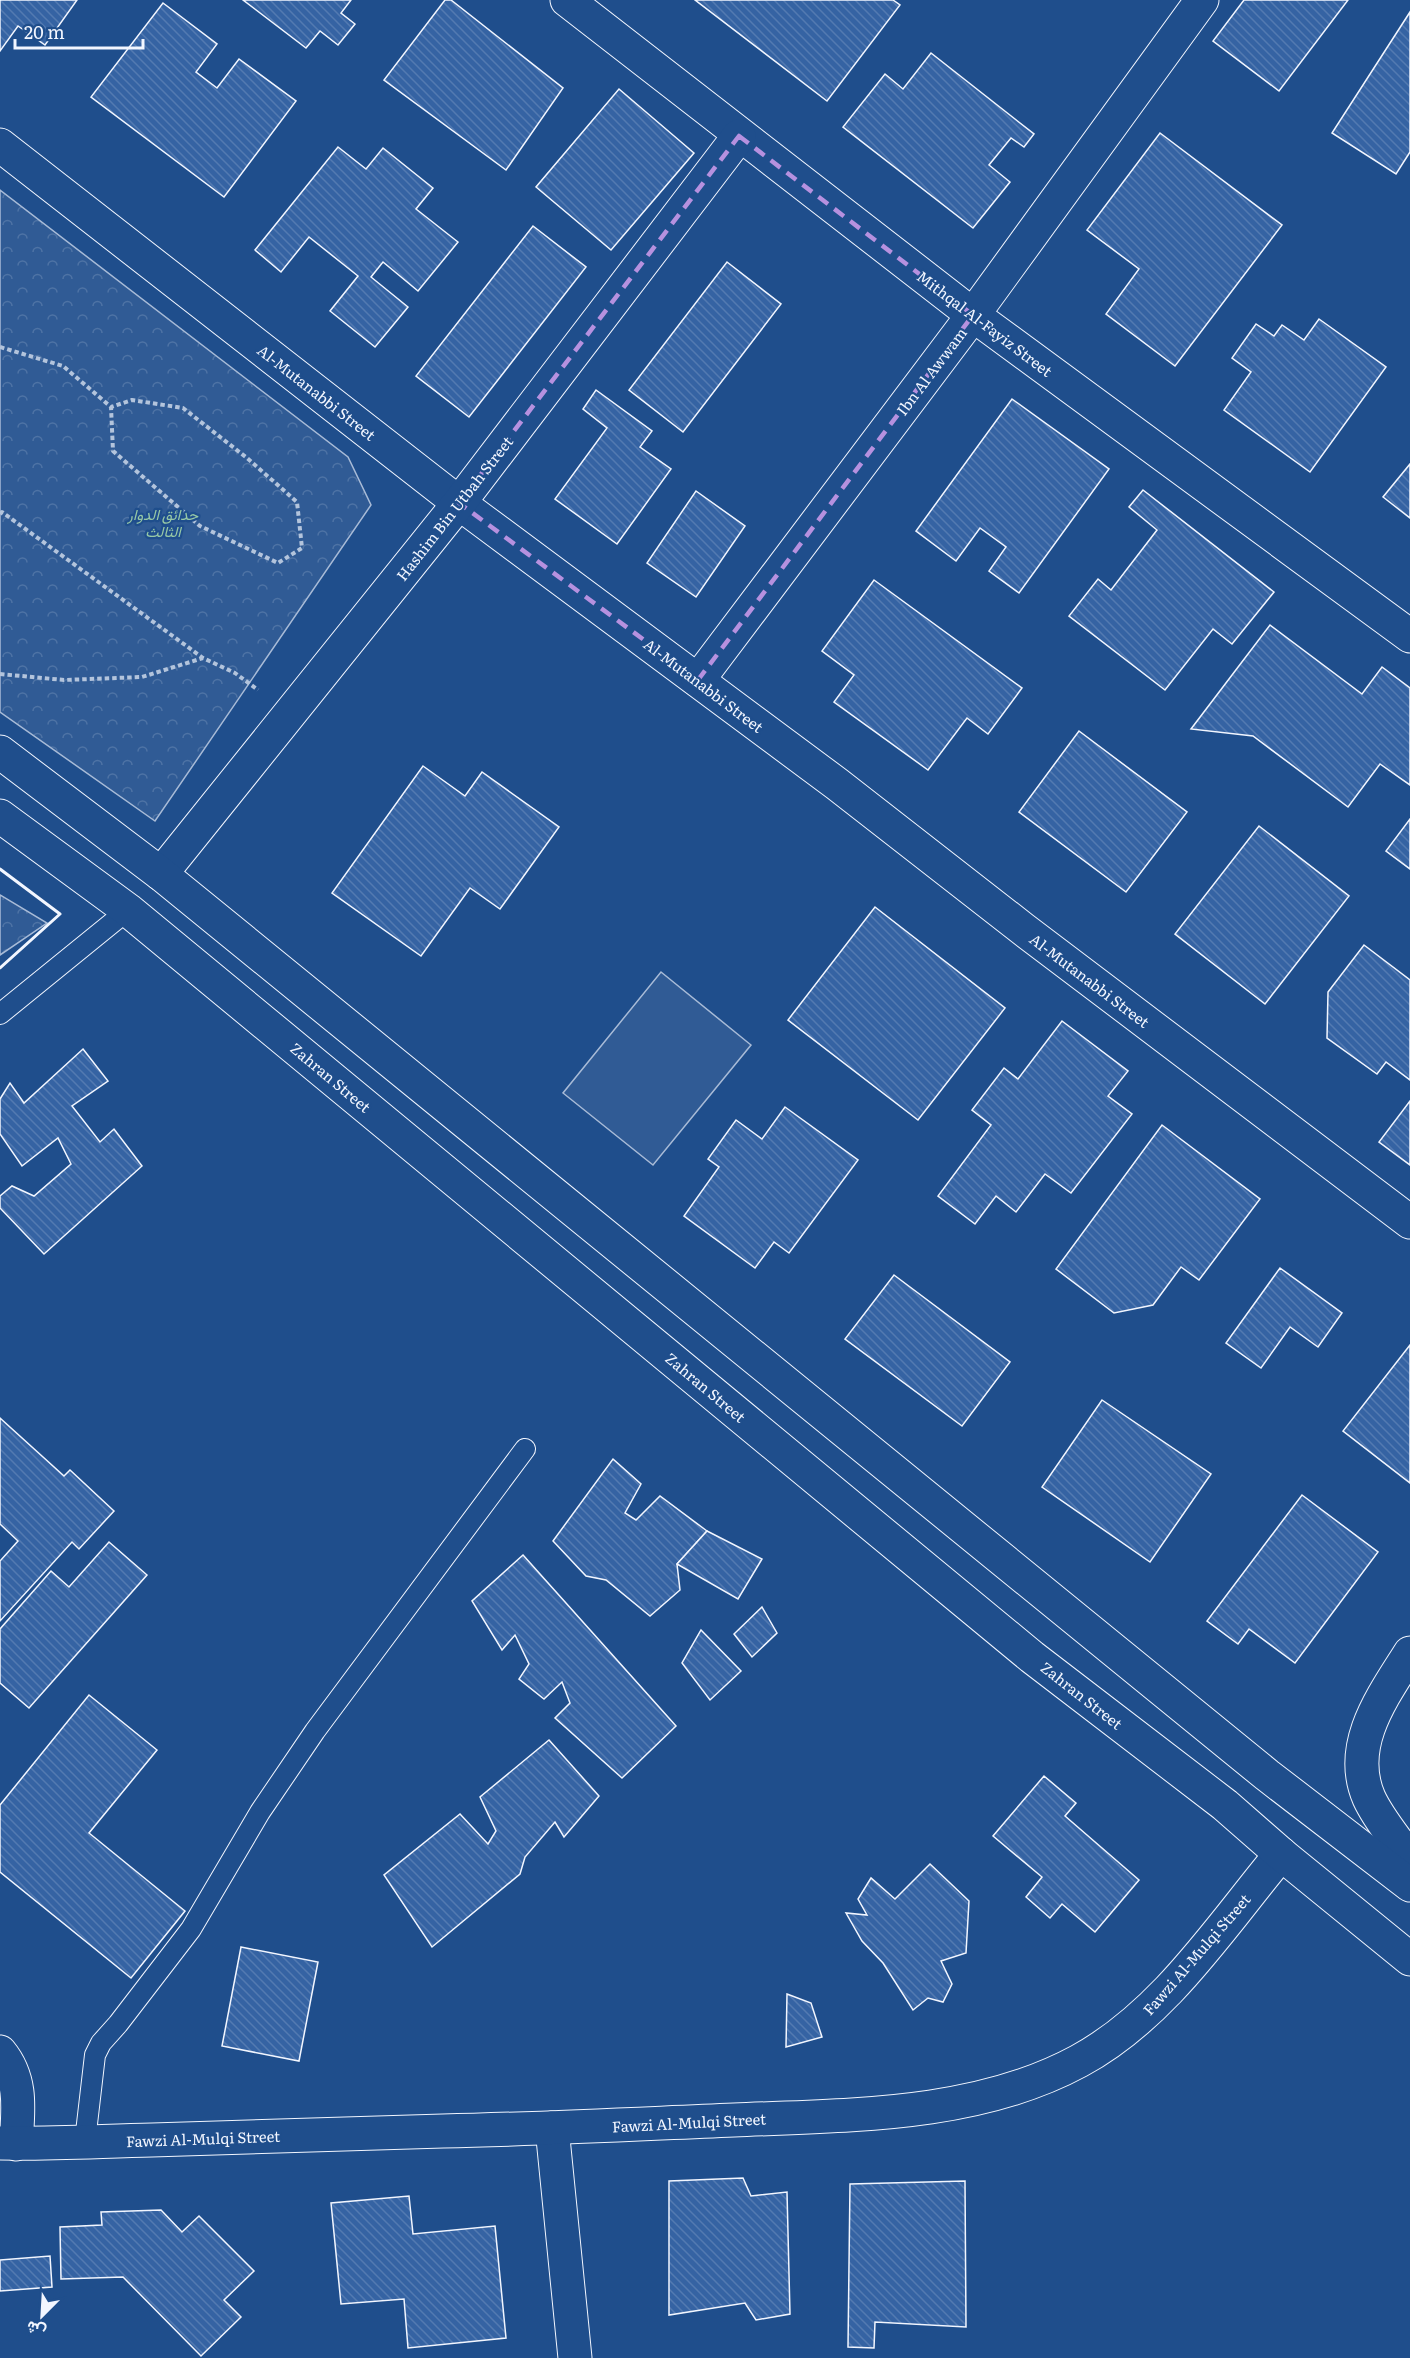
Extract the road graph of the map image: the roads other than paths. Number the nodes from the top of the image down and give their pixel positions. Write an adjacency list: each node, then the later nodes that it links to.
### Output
1 (567, 0): 3 (street, Mithqal Al-Fayiz Street)
2 (1202, 0): 5 (street, Ibn Al Awwam)
3 (739, 136): 5 (street, Mithqal Al-Fayiz Street); 6 (street, Hashim Bin Utbah Street)
4 (0, 146): 6 (street, Al-Mutanabbi Street)
5 (973, 315): 7 (street, Mithqal Al-Fayiz Street); 8 (street, Ibn Al Awwam)
6 (459, 503): 8 (street, Al-Mutanabbi Street); 11 (street, Hashim Bin Utbah Street)
7 (1410, 636)
8 (698, 680): 14 (street, Al-Mutanabbi Street)
9 (0, 752): 11 (street)
10 (0, 816): 12 (street, Zahran Street)
11 (162, 874): 19 (street)
12 (128, 910): 13 (lane); 17 (street, Zahran Street)
13 (0, 1014)
14 (1410, 1222)
15 (525, 1449): 23 (lane)
16 (1410, 1653): 18 (street)
17 (1281, 1854): 20 (street, Zahran Street); 22 (street, Fawzi Al-Mulqi Street)
18 (1410, 1860)
19 (1410, 1885)
20 (1407, 1959)
21 (0, 2052): 24 (street)
22 (552, 2128): 23 (street, Fawzi Al-Mulqi Street); 25 (street)
23 (85, 2141): 24 (street, Fawzi Al-Mulqi Street)
24 (8, 2144)
25 (575, 2358)

